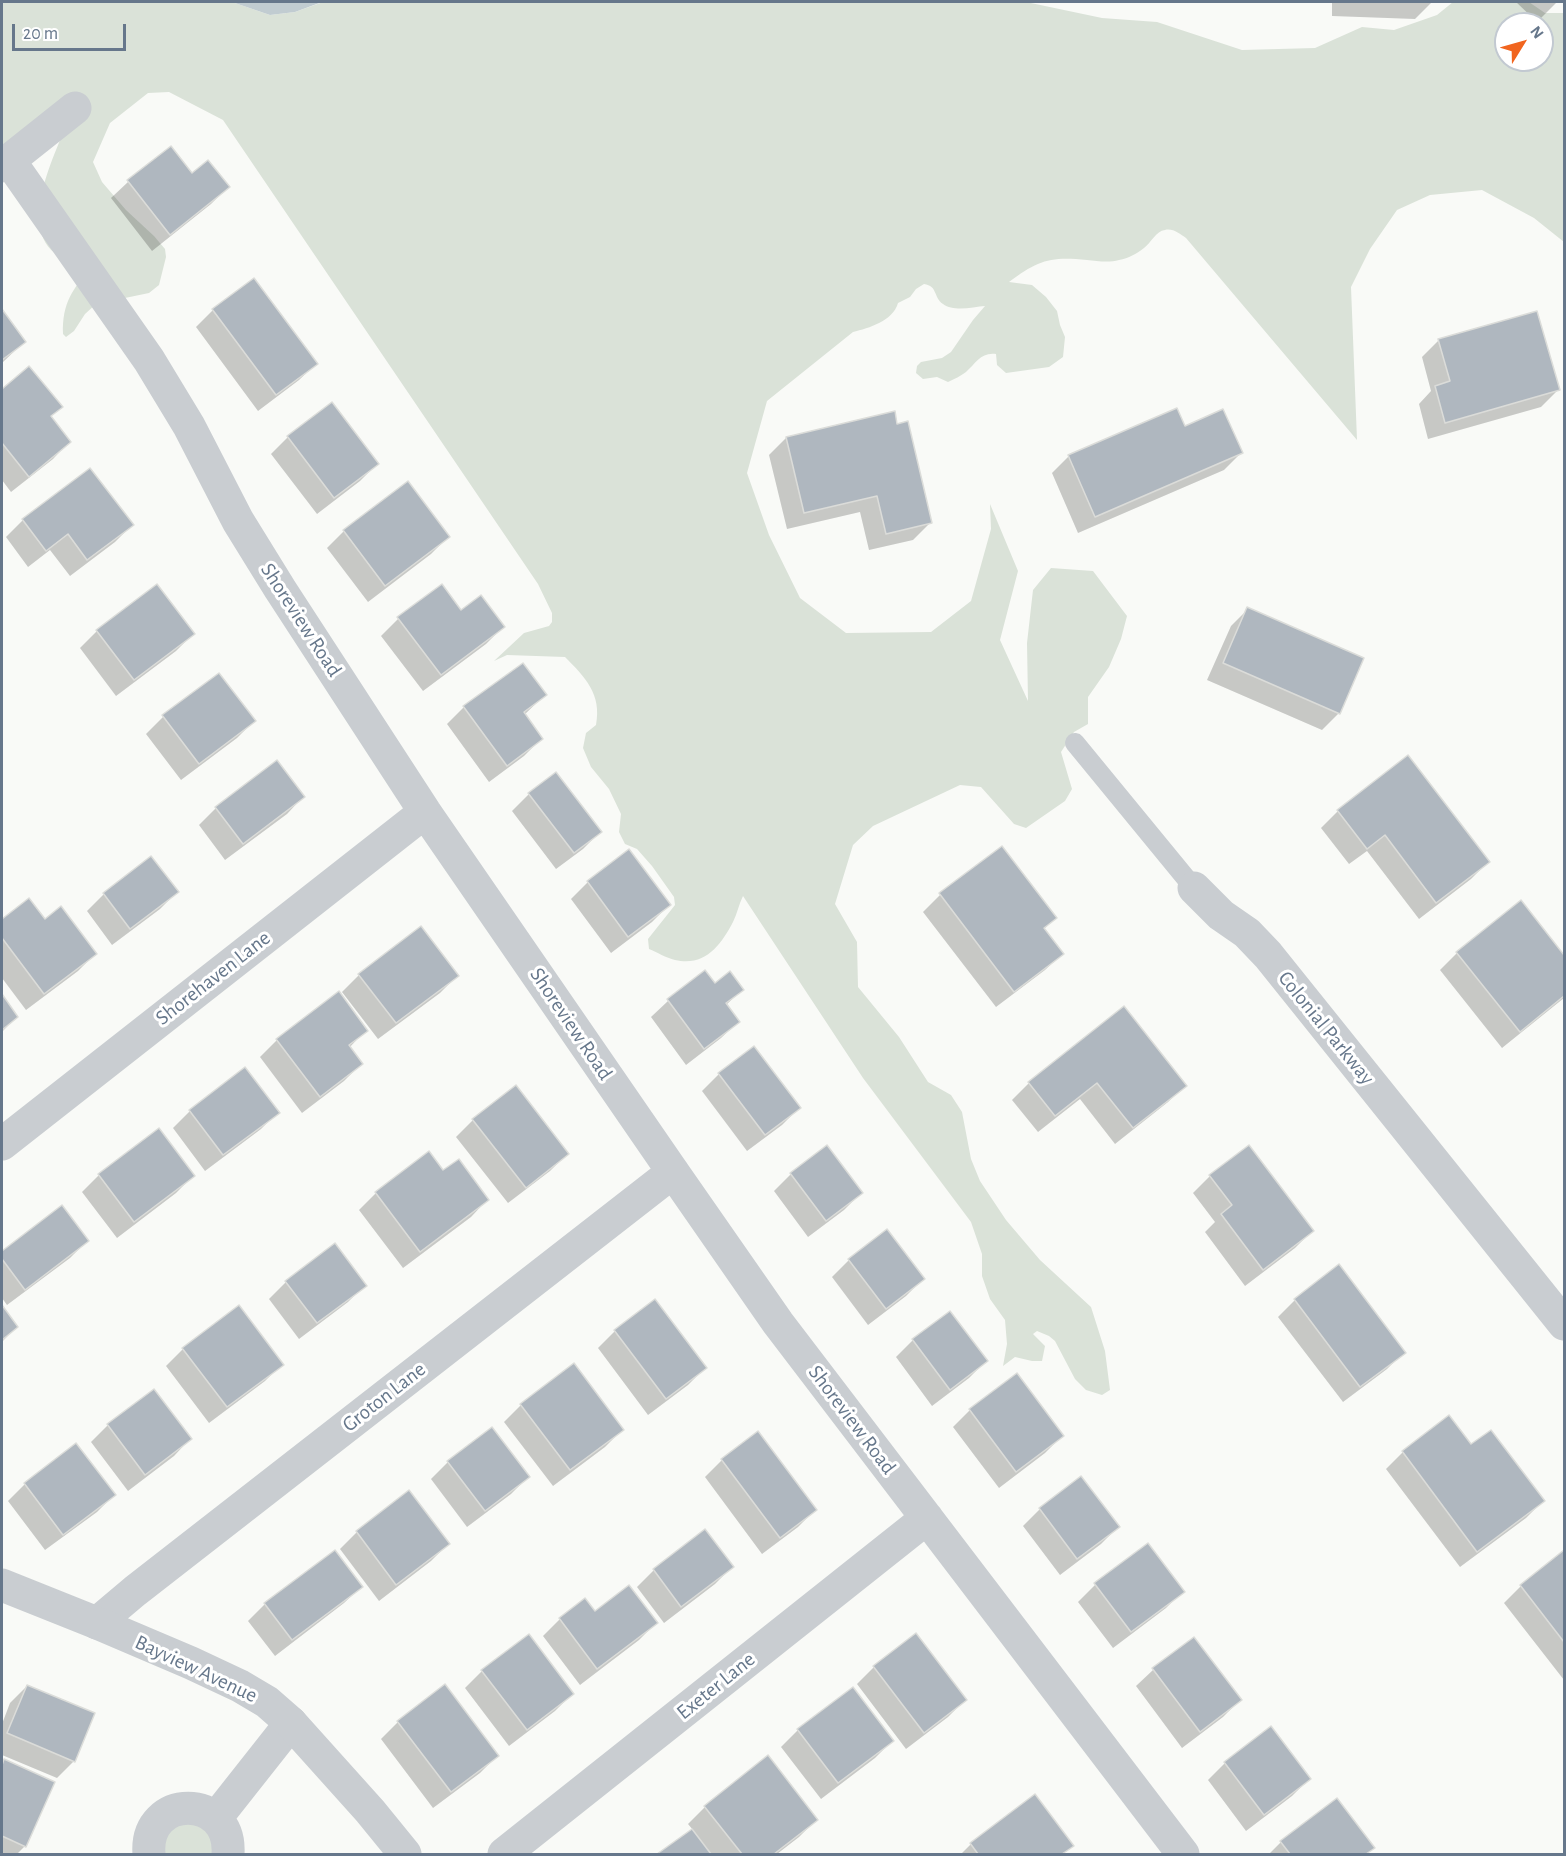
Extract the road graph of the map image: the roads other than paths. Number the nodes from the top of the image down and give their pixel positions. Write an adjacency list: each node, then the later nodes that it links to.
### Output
1 (75, 108): 2 (street)
2 (5, 163): 4 (street, Shoreview Road)
3 (1075, 743): 5 (lane, Colonial Parkway)
4 (426, 812): 6 (street, Shorehaven Lane); 7 (street, Shoreview Road)
5 (1194, 888): 8 (street, Colonial Parkway)
6 (2, 1144)
7 (673, 1172): 9 (street, Shoreview Road); 11 (street, Groton Lane)
8 (1564, 1324)
9 (927, 1518): 17 (street, Exeter Lane); 18 (street, Shoreview Road)
10 (2, 1585): 11 (street, Bayview Avenue)
11 (97, 1623): 12 (street, Bayview Avenue)
12 (291, 1723): 13 (street); 16 (street, Bayview Avenue)
13 (216, 1818): 14 (street); 15 (street)
14 (149, 1854)
15 (228, 1854)
16 (405, 1854)
17 (504, 1854)
18 (1183, 1854)

